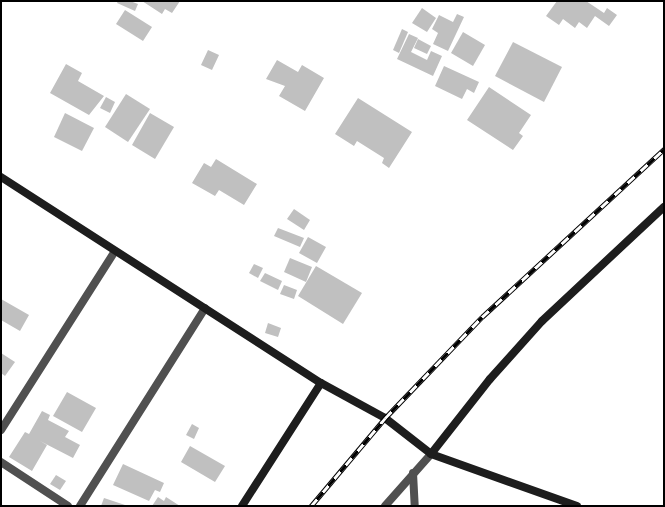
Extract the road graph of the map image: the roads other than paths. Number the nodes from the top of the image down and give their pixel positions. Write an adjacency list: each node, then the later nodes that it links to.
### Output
1 (1, 177): 3 (main road)
2 (664, 207): 7 (main road)
3 (115, 251): 4 (main road); 6 (street)
4 (205, 308): 5 (main road); 11 (street)
5 (322, 383): 7 (main road); 12 (main road)
6 (1, 430)
7 (431, 454): 9 (street); 15 (main road)
8 (1, 462): 10 (street)
9 (413, 473): 13 (street); 14 (street)
10 (68, 506)
11 (80, 506)
12 (242, 506)
13 (385, 506)
14 (415, 506)
15 (577, 506)

